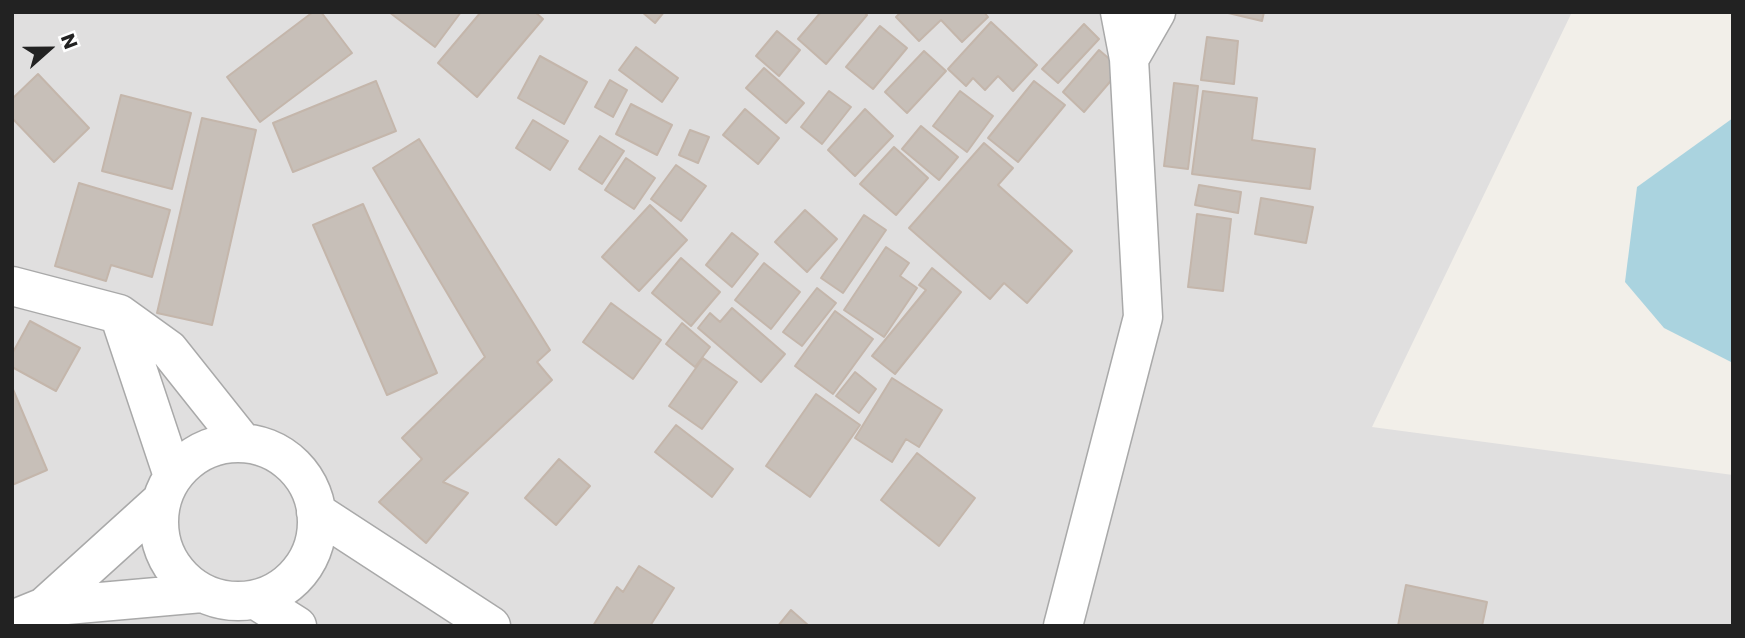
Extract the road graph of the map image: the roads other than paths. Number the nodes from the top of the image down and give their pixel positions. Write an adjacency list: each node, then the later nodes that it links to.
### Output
1 (1120, 12): 3 (street)
2 (1156, 12): 3 (street)
3 (1129, 59): 14 (street)
4 (12, 286): 5 (street)
5 (119, 314): 6 (street); 7 (street)
6 (243, 443): 7 (street); 8 (street)
7 (167, 489): 9 (street); 11 (street)
8 (316, 512): 10 (street); 13 (street)
9 (202, 593): 10 (street); 11 (street)
10 (256, 600): 12 (street)
11 (28, 613)
12 (297, 626)
13 (491, 626)
14 (1063, 626)

